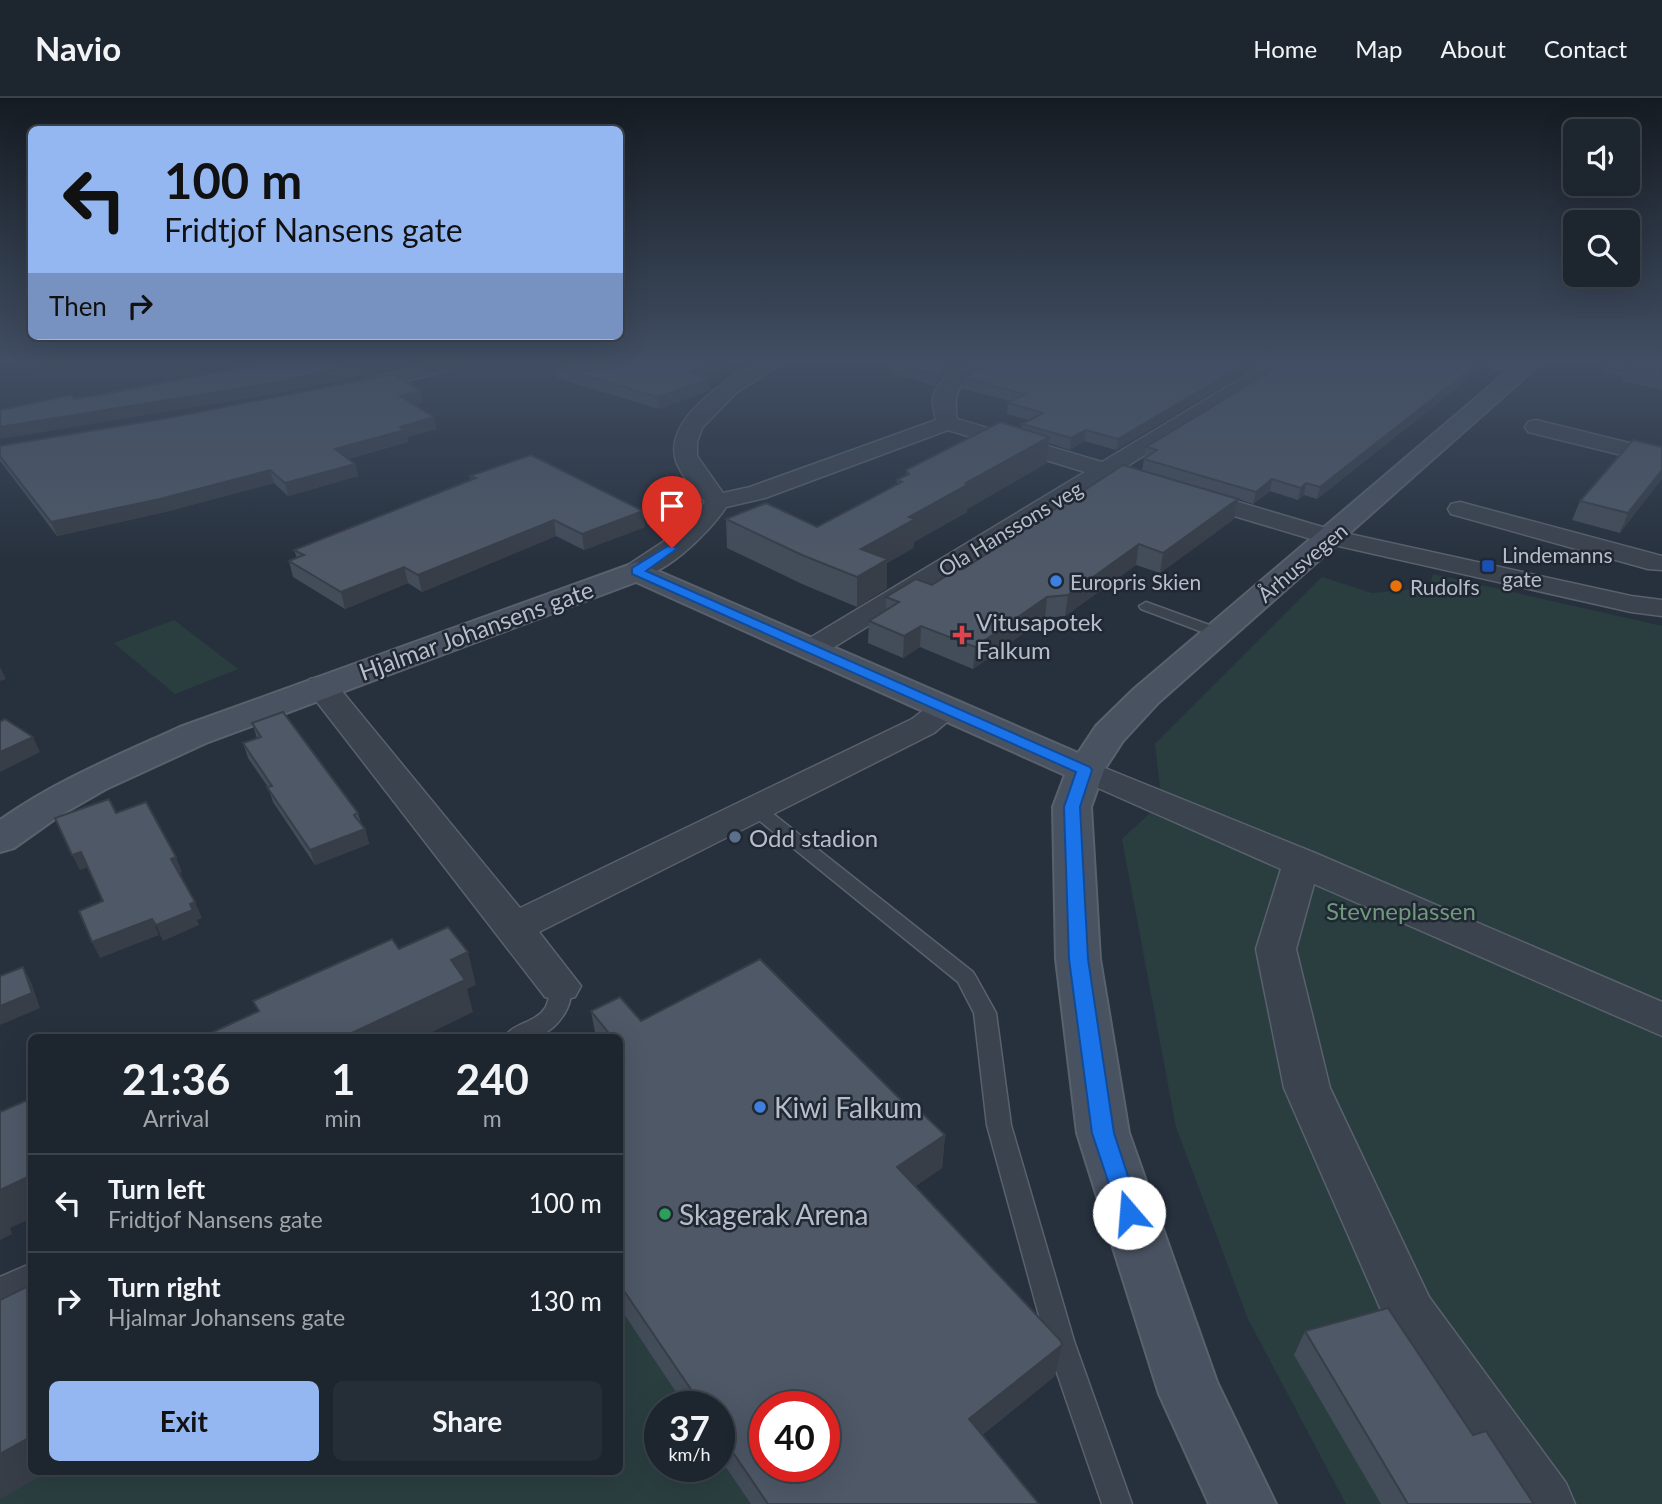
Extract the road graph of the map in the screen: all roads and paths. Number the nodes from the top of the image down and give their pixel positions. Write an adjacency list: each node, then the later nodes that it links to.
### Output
1 (690, 430): 9 (street)
2 (929, 430): 9 (street)
3 (970, 430): 8 (street)
4 (1172, 430): 8 (street, Ola Hanssons veg)
5 (1447, 430): 11 (street, Århusvegen)
6 (1547, 430): 7 (street)
7 (1662, 458)
8 (1107, 470): 11 (street); 18 (street, Ola Hanssons veg)
9 (717, 502): 13 (street, Hjalmar Johansens gate)
10 (1460, 509): 12 (street)
11 (1330, 537): 14 (street); 17 (street, Århusvegen)
12 (1660, 559): 14 (street)
13 (636, 571): 18 (street); 19 (street, Hjalmar Johansens gate)
14 (1630, 604): 16 (street)
15 (1146, 606): 17 (lane)
16 (1662, 608)
17 (1218, 633): 21 (street, Århusvegen)
18 (813, 648): 20 (street)
19 (321, 686): 23 (street, Hjalmar Johansens gate); 25 (street)
20 (946, 709): 21 (street); 22 (street)
21 (1084, 770): 24 (street); 32 (street, Århusvegen)
22 (756, 808): 25 (street); 31 (lane)
23 (0, 839)
24 (1302, 862): 27 (street); 33 (street)
25 (513, 928): 26 (street)
26 (559, 986): 28 (lane)
27 (1662, 1020)
28 (522, 1034)
29 (28, 1277): 30 (lane)
30 (0, 1290)
31 (1117, 1504)
32 (1243, 1504)
33 (1545, 1504)

